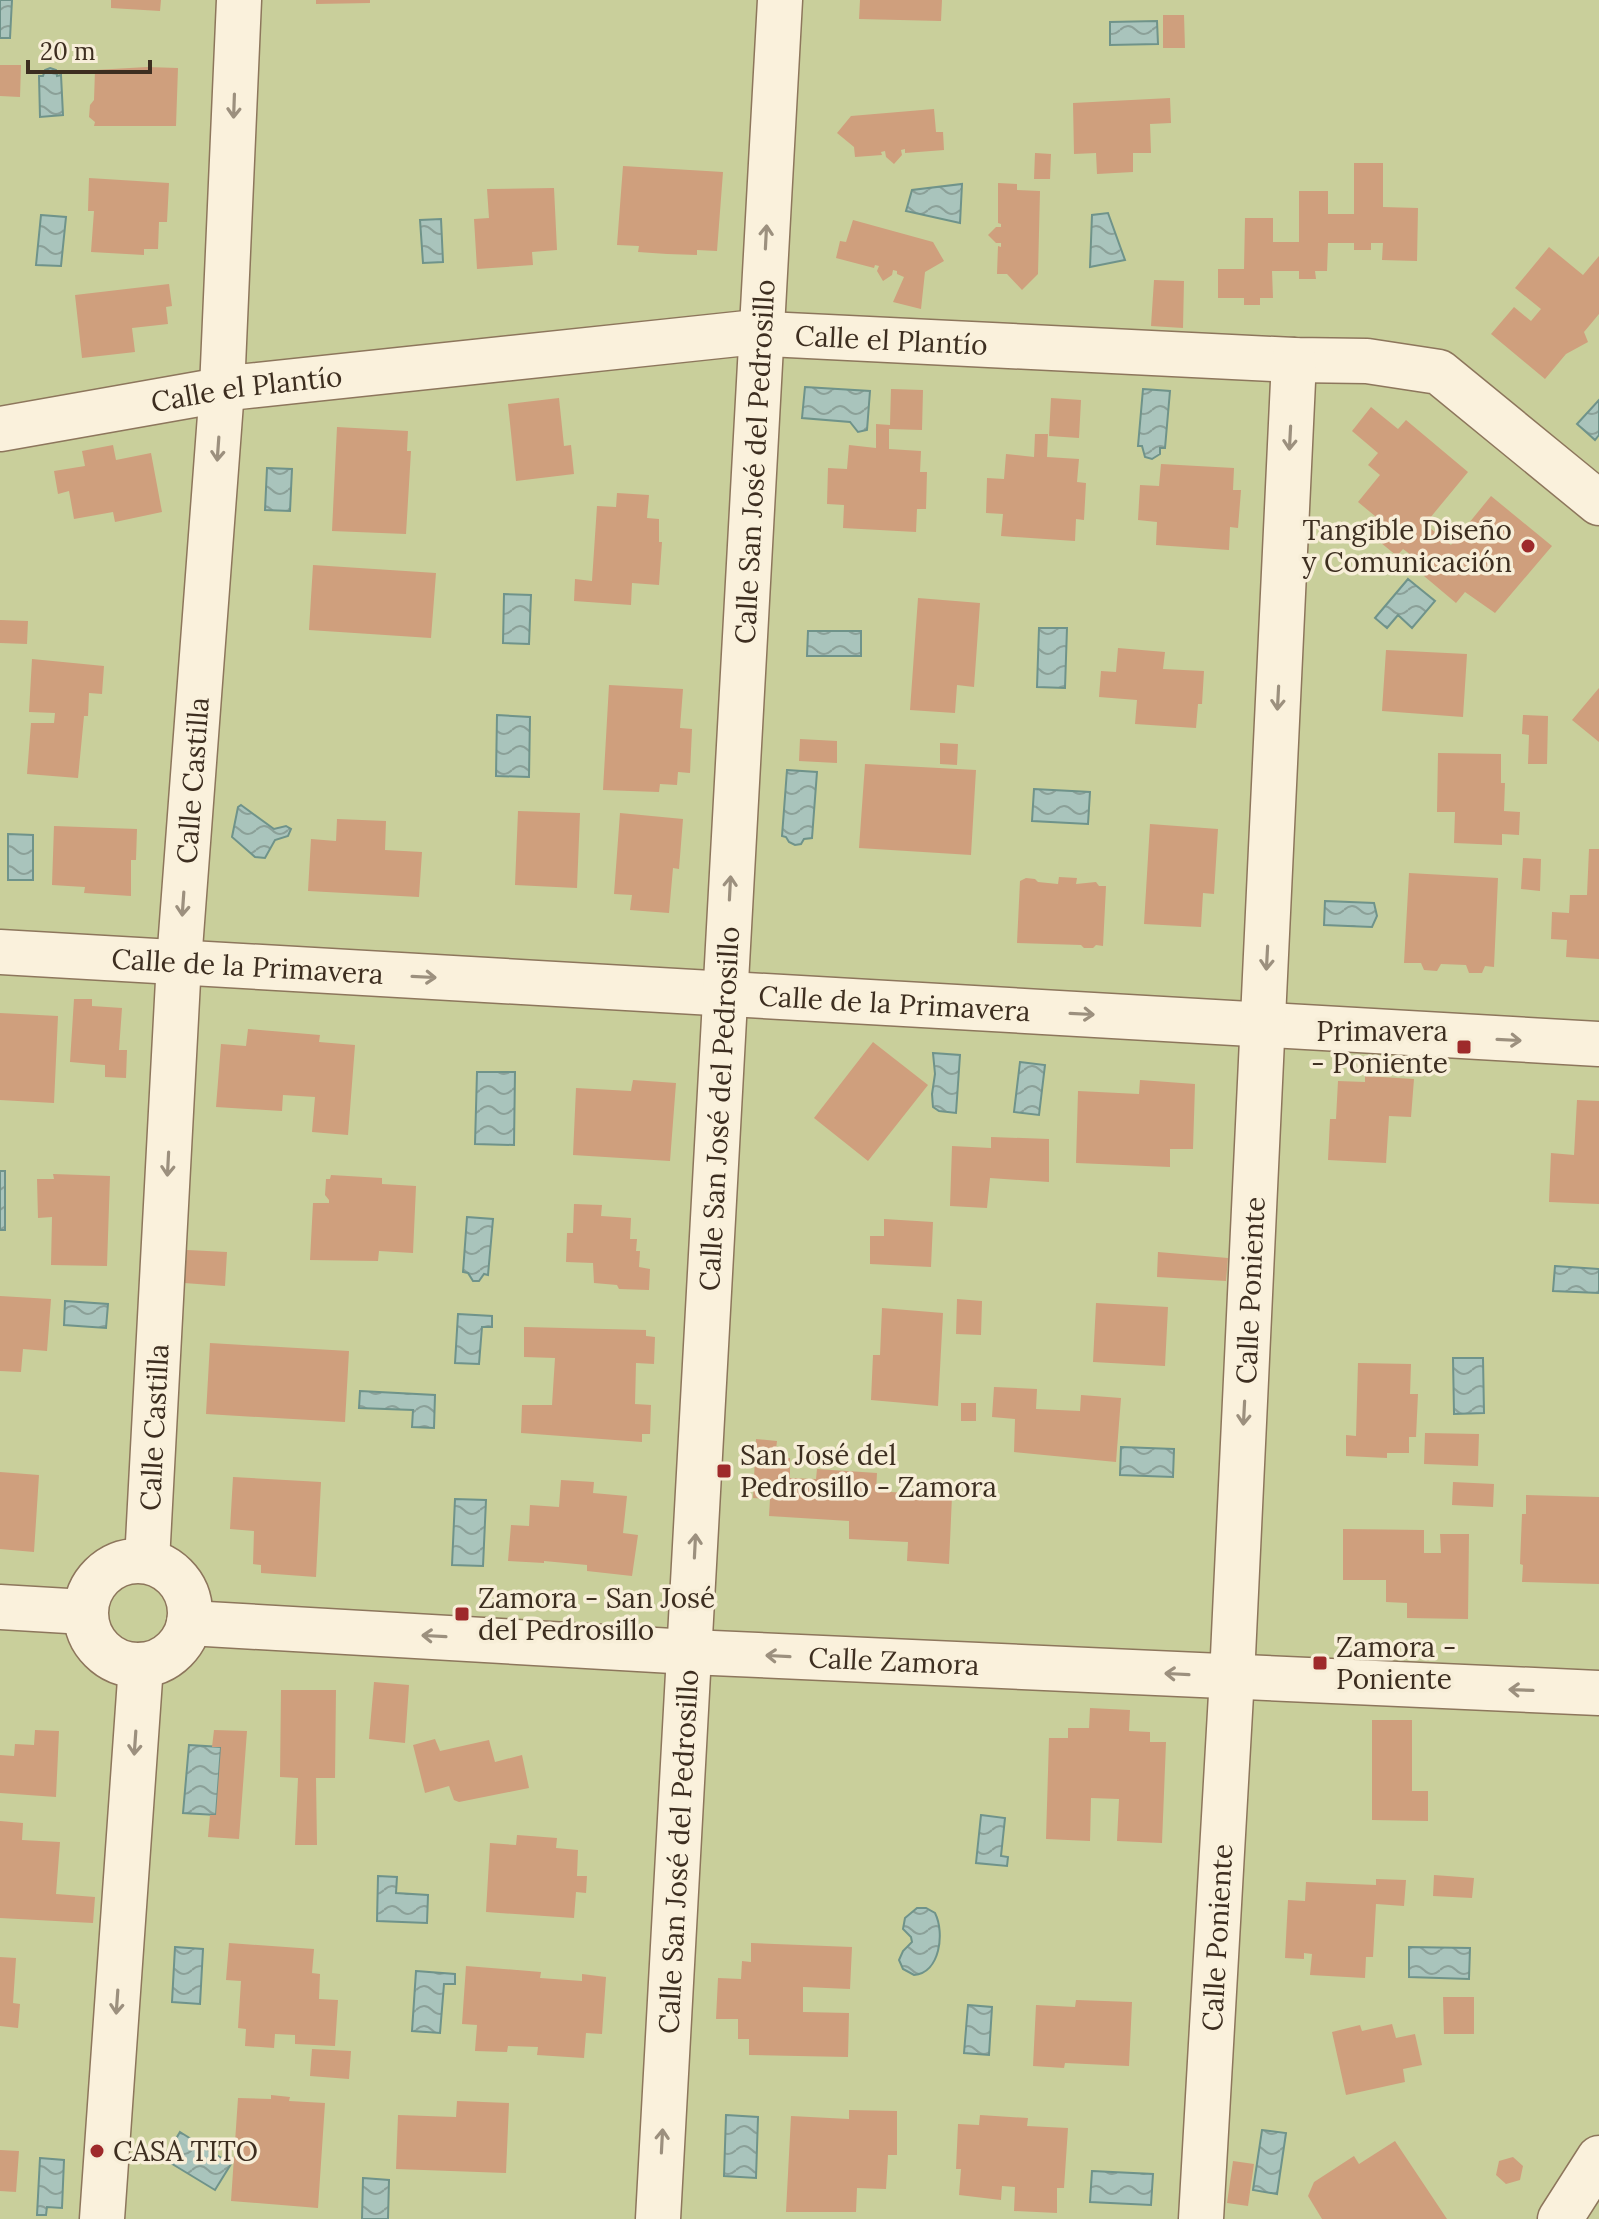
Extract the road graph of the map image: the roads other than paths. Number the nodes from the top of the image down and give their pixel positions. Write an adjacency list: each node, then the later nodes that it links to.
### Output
1 (239, 0): 5 (street, Calle Castilla, one-way to 5)
2 (780, 0): 3 (street, Calle San José del Pedrosillo, one-way to 2)
3 (760, 333): 4 (street, Calle el Plantío); 5 (street, Calle el Plantío); 10 (street, Calle San José del Pedrosillo, one-way to 3)
4 (1294, 360): 7 (street, Calle el Plantío); 11 (street, Calle Poniente, one-way to 11)
5 (222, 389): 6 (street, Calle el Plantío); 9 (street, Calle Castilla, one-way to 9)
6 (0, 429)
7 (1599, 503)
8 (0, 952): 9 (street, Calle de la Primavera)
9 (179, 962): 10 (street, Calle de la Primavera, one-way to 10); 13 (street, Calle Castilla, one-way to 13)
10 (724, 994): 11 (street, Calle de la Primavera, one-way to 11); 17 (street, Calle San José del Pedrosillo, one-way to 10)
11 (1264, 1024): 12 (street, Calle de la Primavera, one-way to 12); 19 (street, Calle Poniente, one-way to 19)
12 (1599, 1044)
13 (147, 1561): 15 (street); 16 (street)
14 (0, 1607): 15 (street)
15 (85, 1612): 18 (street)
16 (189, 1623): 17 (street, Calle Zamora, one-way to 16); 18 (street)
17 (690, 1652): 19 (street, Calle Zamora, one-way to 17); 23 (street, Calle San José del Pedrosillo, one-way to 17)
18 (141, 1665): 22 (street, one-way to 22)
19 (1232, 1677): 20 (street, Calle Zamora, one-way to 19); 24 (street, Calle Poniente)
20 (1599, 1693)
21 (1599, 2158): 25 (street)
22 (102, 2219)
23 (658, 2219)
24 (1201, 2219)
25 (1560, 2219)

